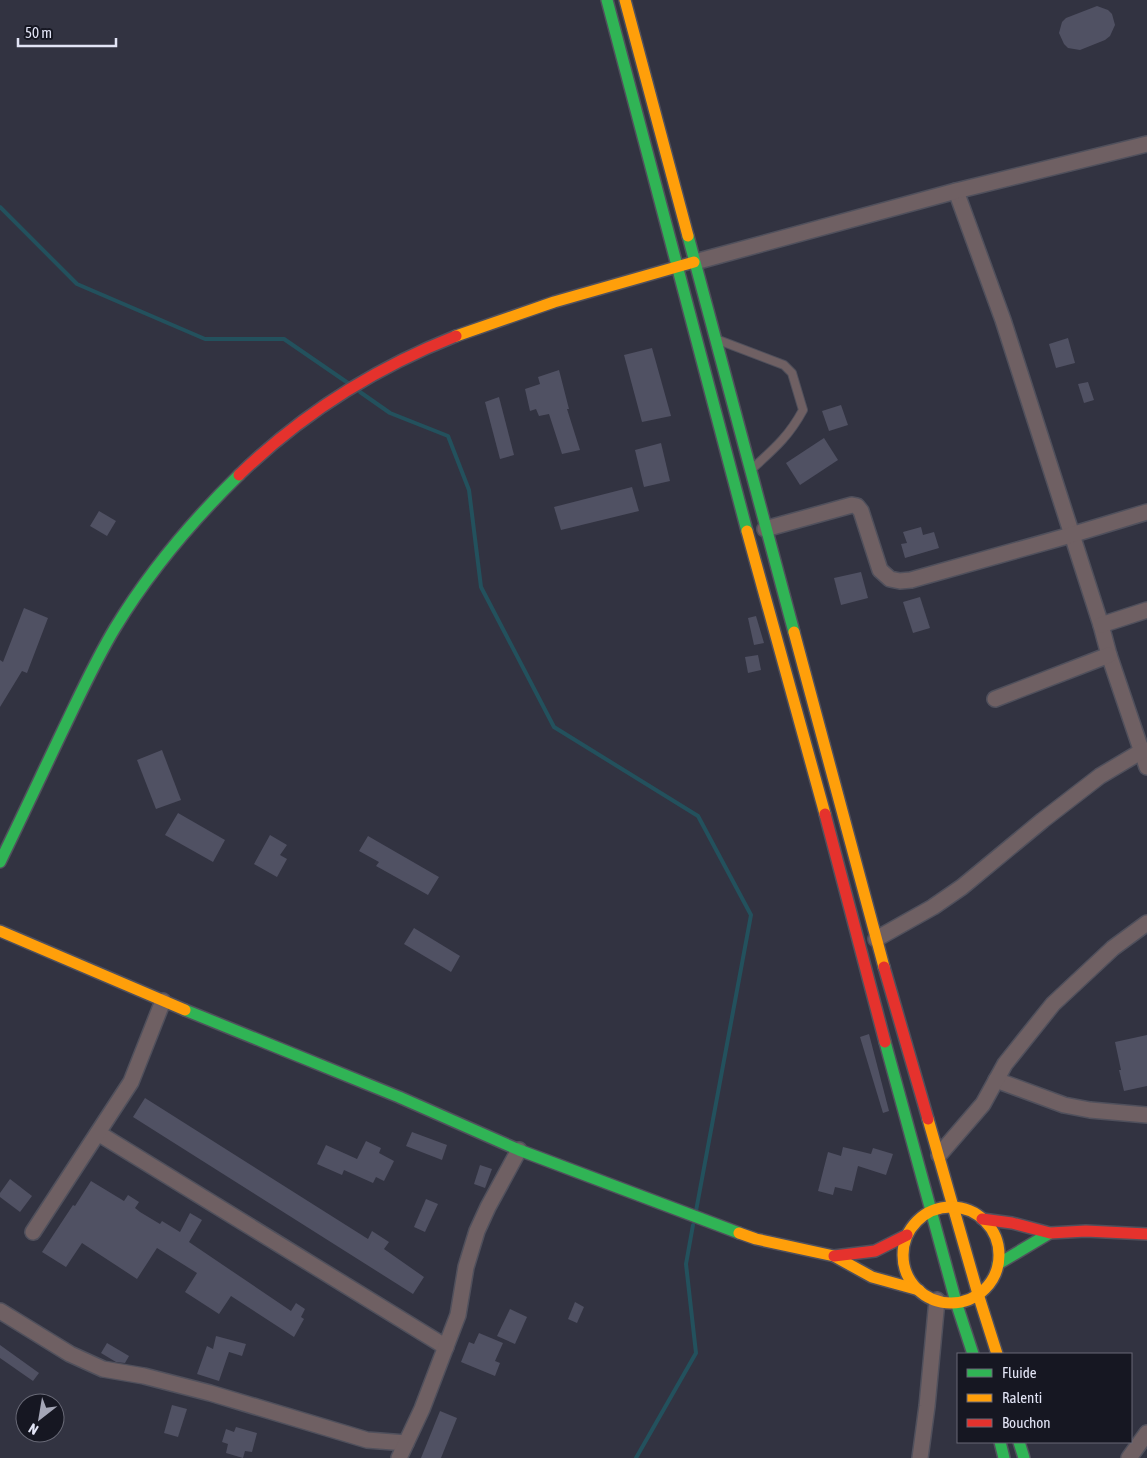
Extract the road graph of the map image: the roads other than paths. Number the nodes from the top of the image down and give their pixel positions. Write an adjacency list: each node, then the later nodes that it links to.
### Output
1 (607, 0): 6 (main road)
2 (625, 0): 5 (main road)
3 (1147, 144): 4 (street)
4 (956, 191): 5 (street); 11 (street)
5 (695, 262): 6 (main road); 7 (main road)
6 (677, 267): 18 (main road); 29 (main road)
7 (715, 338): 8 (main road); 8 (lane)
8 (750, 471): 10 (main road)
9 (1147, 512): 11 (street)
10 (765, 529): 11 (street); 21 (main road)
11 (1071, 535): 13 (street)
12 (1147, 610): 13 (street)
13 (1101, 625): 14 (street)
14 (1109, 655): 15 (street); 16 (street)
15 (995, 699)
16 (1144, 751): 17 (street); 21 (street)
17 (1147, 767)
18 (0, 862)
19 (1147, 922): 23 (street)
20 (0, 931): 22 (main road)
21 (876, 939): 27 (main road)
22 (163, 1001): 25 (street); 26 (main road)
23 (996, 1080): 24 (street); 27 (street)
24 (1147, 1114)
25 (98, 1133): 31 (street); 42 (street)
26 (518, 1150): 35 (main road); 42 (street)
27 (939, 1155): 28 (main road)
28 (953, 1207): 29 (main road); 30 (main road); 38 (main road)
29 (931, 1211): 34 (main road); 40 (main road)
30 (982, 1219): 32 (main road); 36 (main road)
31 (33, 1232)
32 (1050, 1233): 33 (main road); 36 (main road)
33 (1147, 1234)
34 (907, 1235): 35 (main road); 37 (main road)
35 (834, 1256): 37 (main road)
36 (998, 1264): 38 (main road)
37 (919, 1290): 39 (main road)
38 (978, 1294): 40 (main road); 44 (main road)
39 (937, 1300): 40 (main road); 50 (street)
40 (956, 1302): 43 (main road)
41 (0, 1311): 46 (street)
42 (446, 1346): 46 (street)
43 (973, 1353)
44 (996, 1353)
45 (1147, 1433): 53 (street)
46 (406, 1443): 49 (street)
47 (1000, 1443): 51 (main road)
48 (1019, 1443): 52 (main road)
49 (399, 1458)
50 (920, 1458)
51 (1004, 1458)
52 (1024, 1458)
53 (1129, 1458)

